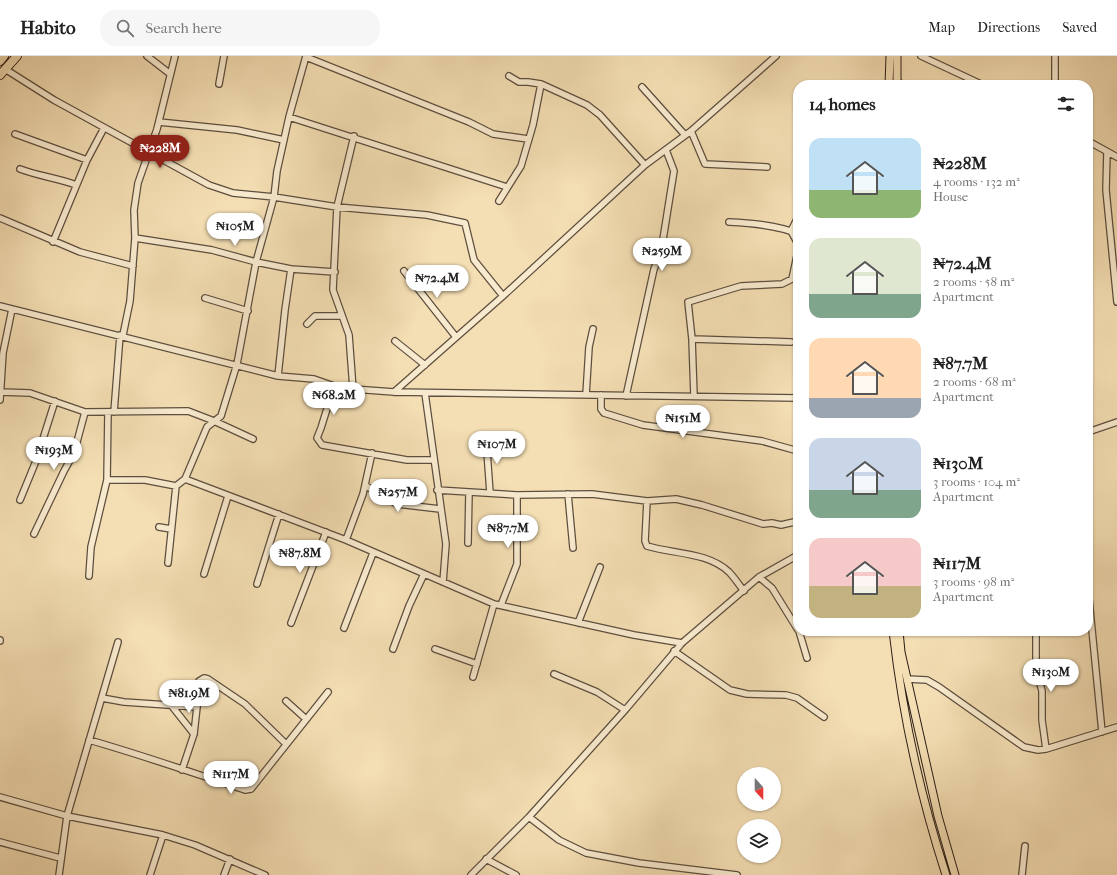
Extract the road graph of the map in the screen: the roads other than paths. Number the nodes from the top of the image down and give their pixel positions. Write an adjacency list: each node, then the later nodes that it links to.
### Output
1 (4, 56): 12 (highway)
2 (17, 56): 13 (highway)
3 (147, 56): 14 (street)
4 (175, 56): 14 (street)
5 (224, 56): 20 (street)
6 (306, 56): 23 (street); 30 (street)
7 (776, 56): 26 (street)
8 (890, 56): 16 (main road)
9 (897, 56): 17 (main road)
10 (922, 56): 18 (street)
11 (1055, 56): 19 (street)
12 (0, 61)
13 (3, 72): 25 (street)
14 (169, 73): 24 (street)
15 (509, 76): 21 (street)
16 (893, 80)
17 (894, 80)
18 (972, 80)
19 (1055, 80)
20 (219, 84)
21 (541, 84): 30 (street); 38 (street)
22 (642, 87): 28 (street)
23 (289, 117): 29 (street); 31 (street)
24 (159, 122): 31 (street); 35 (street)
25 (104, 128): 35 (street); 37 (street)
26 (691, 131): 28 (street); 39 (street)
27 (15, 134): 37 (street)
28 (685, 135): 33 (street)
29 (354, 136): 42 (street); 45 (street)
30 (528, 139): 42 (street)
31 (284, 140): 43 (street)
32 (1093, 144): 34 (street)
33 (666, 150): 38 (street); 83 (street)
34 (1107, 152): 36 (street); 61 (street)
35 (149, 153): 43 (street); 51 (street)
36 (1117, 156)
37 (87, 160): 41 (street)
38 (644, 165): 59 (street)
39 (767, 167)
40 (20, 168): 41 (street)
41 (76, 185): 52 (street)
42 (507, 187): 44 (street)
43 (274, 197): 45 (street); 53 (street)
44 (499, 201)
45 (337, 207): 57 (street); 59 (street)
46 (0, 218): 52 (street)
47 (729, 222): 49 (street)
48 (793, 227): 49 (street)
49 (791, 231): 50 (street)
50 (793, 235)
51 (135, 238): 53 (street); 54 (street)
52 (53, 242): 54 (street)
53 (256, 262): 55 (street); 64 (street)
54 (133, 266): 68 (street)
55 (291, 269): 57 (street); 75 (street)
56 (404, 271): 69 (street)
57 (335, 272): 65 (street)
58 (793, 274): 70 (street)
59 (503, 296): 69 (street)
60 (205, 298): 64 (street)
61 (1117, 302)
62 (0, 306): 63 (street)
63 (12, 309): 68 (street); 78 (street)
64 (248, 311): 73 (street)
65 (342, 316): 66 (street); 77 (street)
66 (308, 324)
67 (593, 329): 81 (street)
68 (121, 335): 73 (street); 89 (street)
69 (456, 337): 74 (street)
70 (692, 339): 72 (street); 84 (street)
71 (395, 341): 74 (street)
72 (791, 342)
73 (237, 364): 75 (street); 90 (street)
74 (425, 365): 79 (street)
75 (278, 376): 76 (street)
76 (334, 386): 77 (street); 96 (street)
77 (353, 389): 79 (street)
78 (0, 392): 86 (street); 87 (street)
79 (394, 392): 80 (street)
80 (425, 393): 81 (street); 97 (street)
81 (586, 395): 82 (street)
82 (601, 395): 83 (street); 95 (street)
83 (626, 396): 84 (street)
84 (694, 396): 85 (street)
85 (793, 398)
86 (0, 400)
87 (55, 401): 88 (street); 108 (street)
88 (85, 412): 89 (street); 116 (street)
89 (111, 412): 90 (street); 99 (street)
90 (214, 421): 94 (street); 98 (street)
91 (1117, 422): 92 (street)
92 (1093, 430)
93 (486, 438): 104 (street)
94 (253, 439)
95 (793, 450)
96 (372, 453): 97 (street); 101 (street)
97 (434, 460): 102 (street)
98 (186, 479): 100 (street); 107 (street)
99 (107, 480): 100 (street); 126 (street)
100 (176, 486): 114 (street)
101 (366, 486): 110 (street); 117 (street)
102 (437, 490): 103 (street); 110 (street)
103 (469, 492): 104 (street); 118 (street)
104 (490, 493): 105 (street)
105 (517, 494): 106 (street); 132 (street)
106 (568, 494): 109 (street); 119 (street)
107 (228, 496): 111 (street); 124 (street)
108 (20, 500)
109 (647, 501): 112 (street); 130 (street)
110 (440, 510): 128 (street)
111 (279, 514): 115 (street); 129 (street)
112 (793, 522)
113 (159, 527): 114 (street)
114 (171, 529): 122 (street)
115 (326, 532): 117 (street); 133 (street)
116 (34, 534)
117 (346, 540): 120 (street)
118 (468, 543)
119 (573, 548)
120 (373, 553): 125 (street); 136 (street)
121 (793, 558): 127 (street)
122 (168, 563)
123 (600, 567): 134 (street)
124 (204, 574)
125 (424, 574): 128 (street); 144 (street)
126 (90, 576)
127 (759, 577): 130 (street); 135 (street)
128 (443, 582): 131 (street)
129 (257, 584)
130 (744, 591): 143 (street)
131 (494, 604): 132 (street); 148 (street)
132 (501, 605): 134 (street)
133 (291, 623)
134 (578, 623): 143 (street)
135 (793, 623)
136 (344, 628)
137 (800, 636): 147 (street)
138 (894, 636): 183 (main road)
139 (900, 636): 151 (main road)
140 (1036, 636): 165 (street)
141 (1093, 636): 161 (street)
142 (118, 642): 153 (street)
143 (682, 643): 146 (street)
144 (393, 649)
145 (435, 649): 148 (street)
146 (674, 651): 157 (street); 158 (street)
147 (807, 658)
148 (477, 664): 150 (street)
149 (554, 674): 157 (street)
150 (473, 677)
151 (907, 679): 165 (street); 184 (main road)
152 (328, 692): 159 (street)
153 (102, 698): 155 (street); 163 (street)
154 (286, 701): 159 (street)
155 (171, 705): 156 (street); 162 (street)
156 (197, 707): 162 (street); 164 (street)
157 (625, 710): 169 (street)
158 (824, 716)
159 (306, 719): 164 (street)
160 (1117, 727): 161 (street)
161 (1102, 732): 165 (street)
162 (194, 734): 166 (street)
163 (89, 740): 166 (street); 168 (street)
164 (286, 744): 166 (street)
165 (1046, 749)
166 (182, 770)
167 (0, 797): 168 (street)
168 (67, 816): 170 (street); 173 (street)
169 (529, 816): 175 (street); 182 (street)
170 (163, 834): 174 (street); 177 (street)
171 (0, 842): 173 (street)
172 (1025, 846): 185 (street)
173 (60, 858): 176 (street)
174 (230, 859): 178 (street); 179 (street)
175 (486, 859): 180 (street); 181 (street)
176 (59, 875)
177 (150, 875)
178 (224, 875)
179 (265, 875)
180 (471, 875)
181 (516, 875)
182 (737, 875)
183 (946, 875)
184 (955, 875)
185 (1022, 875)

